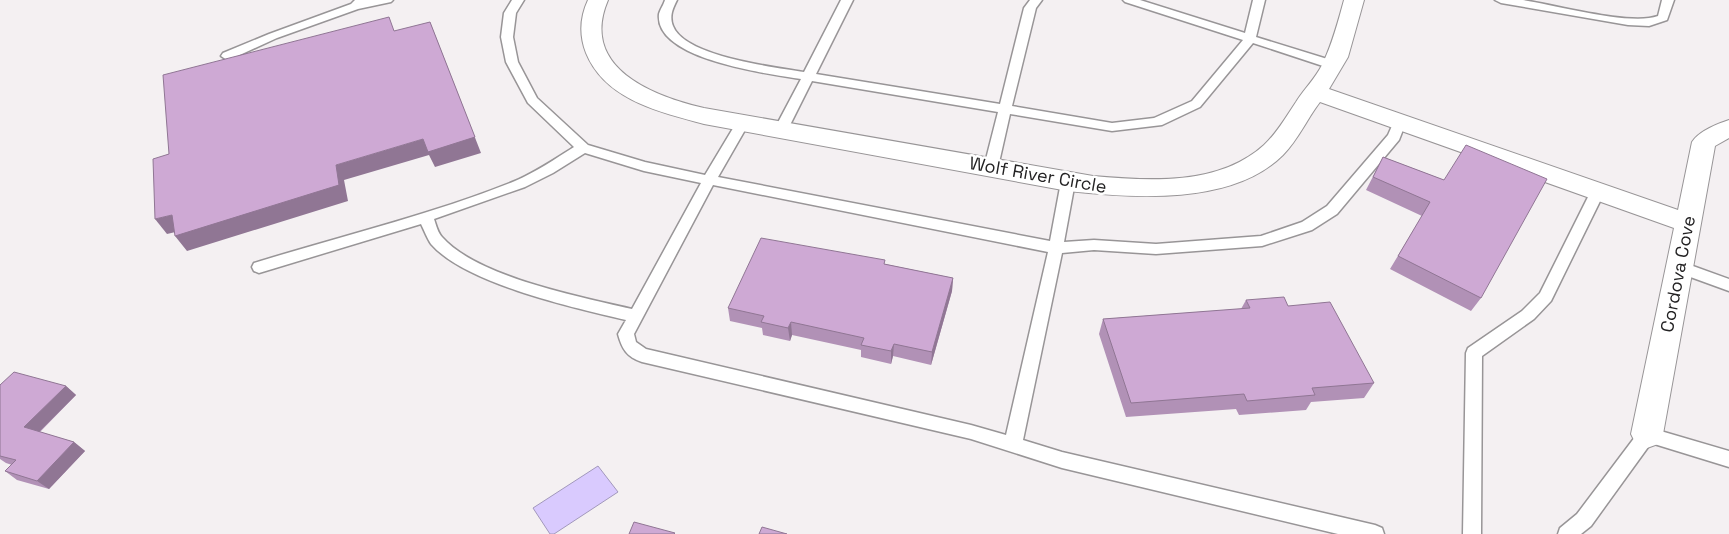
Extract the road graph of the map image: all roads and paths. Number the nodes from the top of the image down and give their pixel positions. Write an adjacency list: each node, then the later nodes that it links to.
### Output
1 (387, 0): 12 (lane)
2 (518, 0): 23 (lane)
3 (598, 0): 20 (street, Wolf River Circle)
4 (671, 0): 16 (lane)
5 (847, 0): 16 (lane)
6 (1036, 0): 18 (lane)
7 (1129, 0): 13 (lane)
8 (1259, 0): 13 (lane)
9 (1354, 0): 15 (street, Wolf River Circle)
10 (1501, 0): 11 (lane)
11 (1668, 0)
12 (358, 3): 14 (lane)
13 (1250, 39): 15 (lane); 18 (lane)
14 (227, 56)
15 (1333, 66): 17 (street, Wolf River Circle)
16 (808, 78): 18 (lane); 22 (lane)
17 (1314, 92): 19 (street); 26 (street, Wolf River Circle)
18 (1006, 109): 24 (lane)
19 (1400, 122): 27 (street); 30 (lane)
20 (743, 123): 22 (street, Wolf River Circle); 25 (lane)
21 (1729, 128): 29 (street, Cordova Cove)
22 (781, 130): 24 (street, Wolf River Circle)
23 (583, 148): 25 (lane); 28 (lane)
24 (991, 167): 26 (street, Wolf River Circle)
25 (709, 180): 30 (lane); 34 (lane)
26 (1068, 182): 30 (lane)
27 (1598, 191): 29 (street); 39 (lane)
28 (426, 217): 31 (lane); 34 (lane)
29 (1688, 223): 32 (street, Cordova Cove)
30 (1056, 248): 36 (lane)
31 (259, 267)
32 (1679, 267): 33 (lane); 35 (street, Cordova Cove)
33 (1729, 285)
34 (636, 316): 36 (lane)
35 (1647, 434): 37 (lane); 40 (lane)
36 (1013, 444): 38 (lane)
37 (1729, 459)
38 (1375, 534)
39 (1472, 534)
40 (1567, 534)

